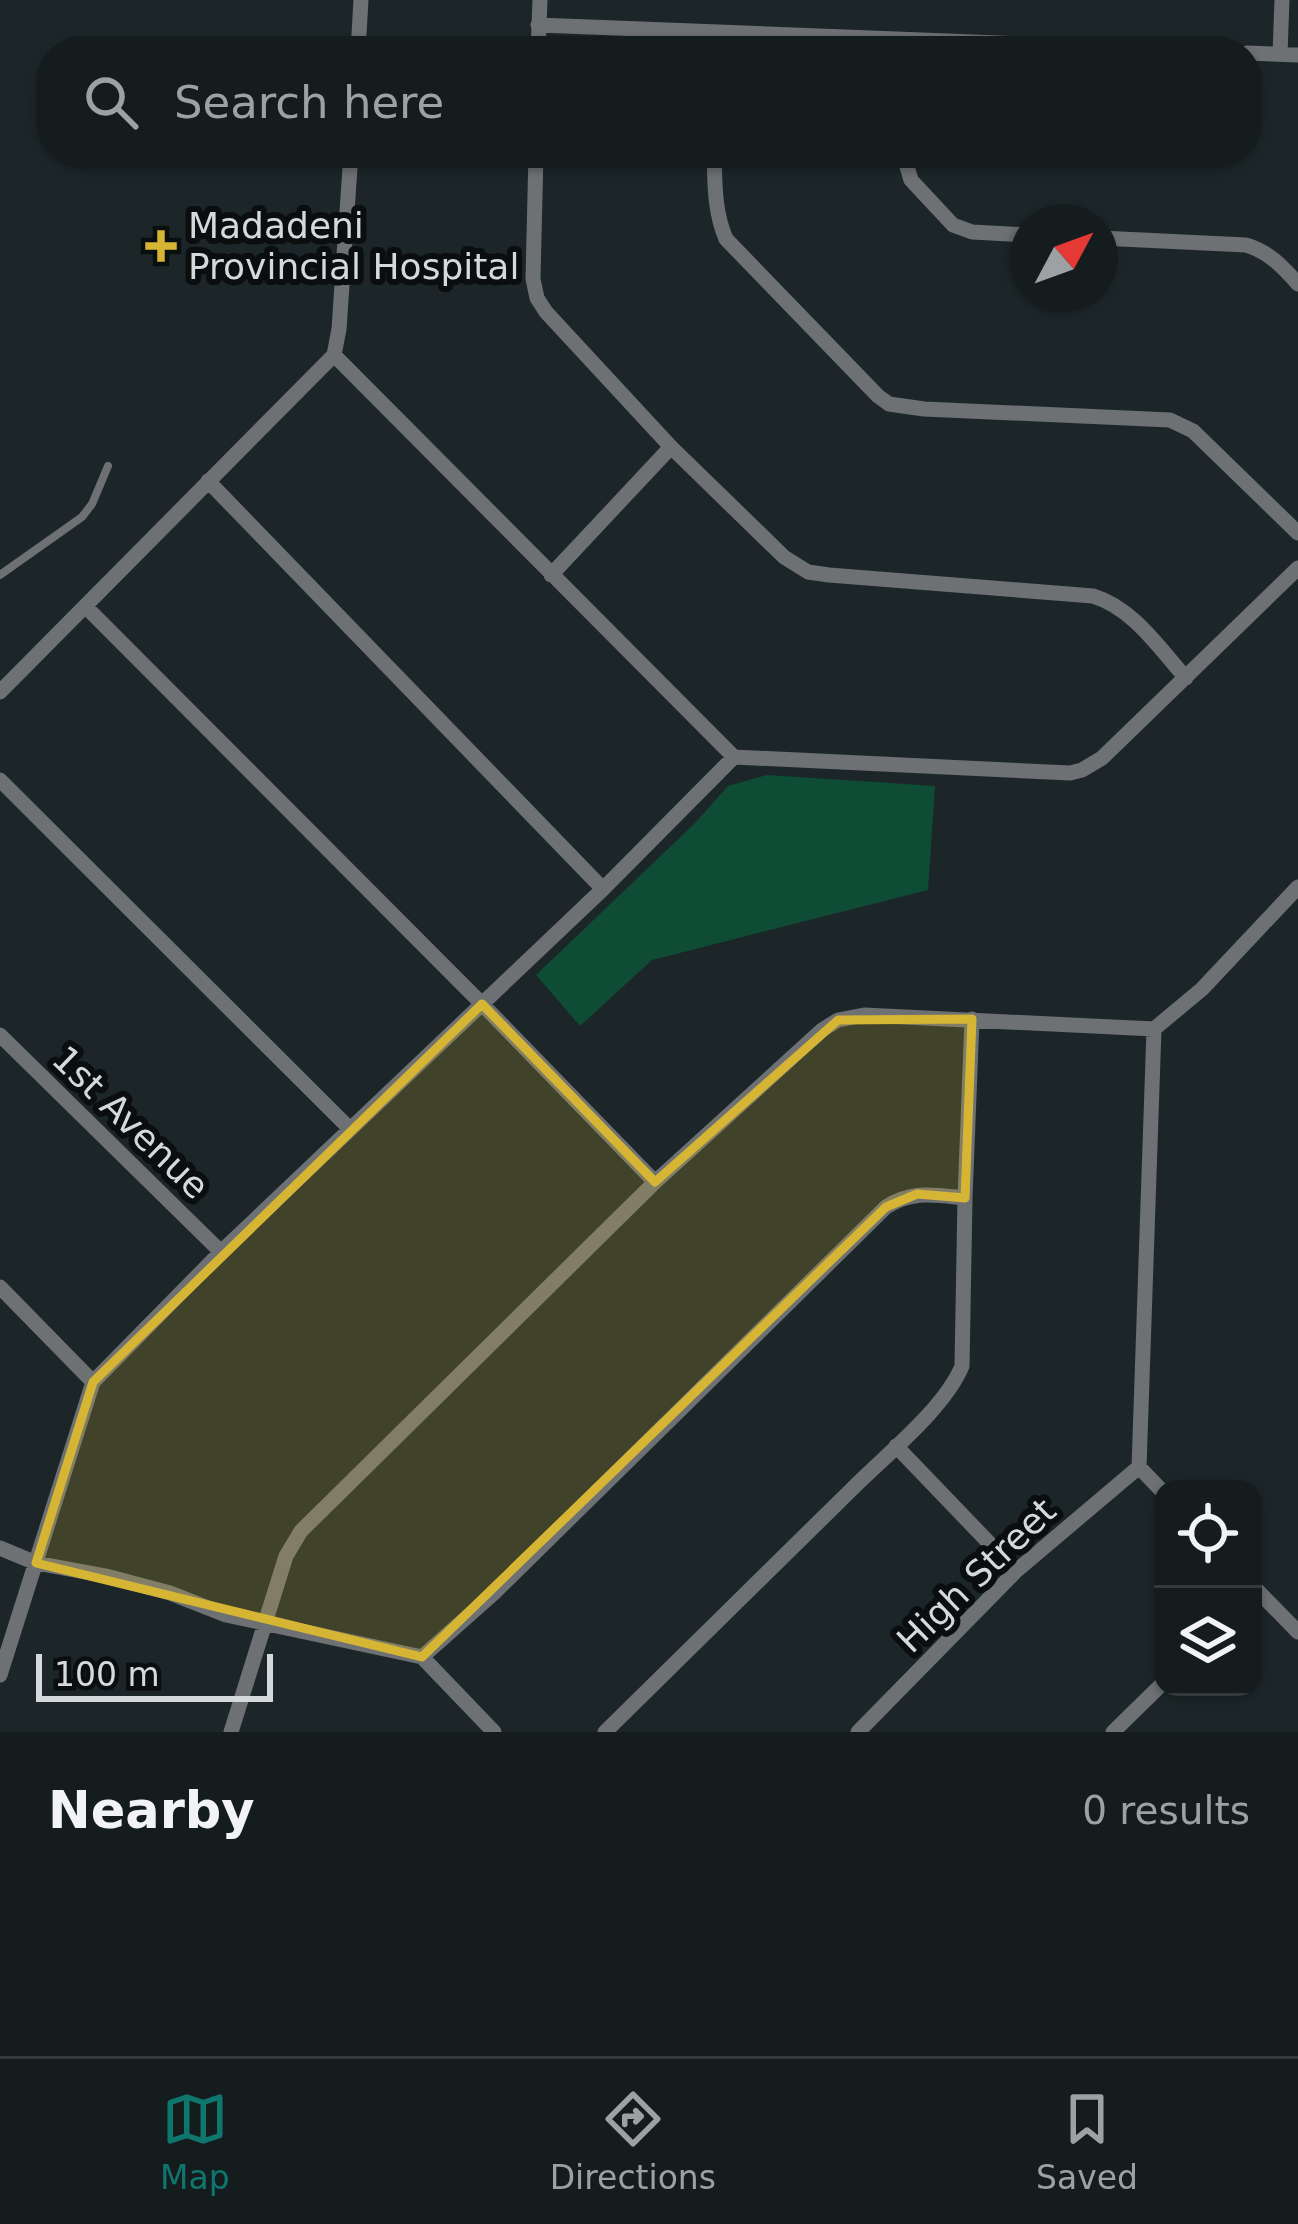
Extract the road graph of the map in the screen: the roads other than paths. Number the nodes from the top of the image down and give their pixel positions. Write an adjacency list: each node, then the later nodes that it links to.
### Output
1 (361, 0): 6 (street)
2 (540, 0): 4 (street)
3 (1282, 0): 11 (street)
4 (538, 25): 5 (street); 7 (street)
5 (712, 32): 8 (street); 9 (street)
6 (359, 36)
7 (538, 36)
8 (712, 36)
9 (765, 36)
10 (1262, 53): 11 (street)
11 (1280, 54): 12 (street)
12 (1298, 55)
13 (350, 168): 20 (street)
14 (536, 168): 21 (street)
15 (715, 168): 24 (street)
16 (907, 168): 17 (street)
17 (1010, 234)
18 (1118, 239): 19 (street)
19 (1298, 284)
20 (334, 356): 23 (street); 27 (street)
21 (671, 448): 27 (street); 29 (street)
22 (108, 466): 26 (lane)
23 (208, 481): 28 (street); 34 (street)
24 (1298, 533)
25 (1298, 568): 29 (street)
26 (0, 575)
27 (551, 575): 31 (street)
28 (86, 607): 30 (street); 35 (street)
29 (1186, 678): 31 (street)
30 (0, 692)
31 (734, 757): 34 (street)
32 (0, 780): 39 (street)
33 (1298, 887): 37 (street)
34 (603, 889): 35 (street)
35 (482, 1004): 39 (street); 40 (street)
36 (972, 1019): 37 (street); 40 (street); 41 (street)
37 (1154, 1029): 46 (street)
38 (0, 1035): 42 (street, 1st Avenue)
39 (350, 1129): 42 (street)
40 (655, 1182): 52 (street)
41 (964, 1198): 45 (street); 54 (street)
42 (221, 1252): 44 (street)
43 (0, 1287): 44 (street)
44 (93, 1382): 49 (street)
45 (896, 1446): 50 (street); 59 (street)
46 (1139, 1467): 47 (street); 50 (street, High Street)
47 (1154, 1483)
48 (0, 1547): 49 (street)
49 (35, 1563): 52 (street); 55 (street)
50 (1016, 1571): 60 (street, High Street)
51 (1262, 1598): 53 (street)
52 (265, 1622): 54 (street); 57 (street)
53 (1298, 1632)
54 (422, 1657): 58 (street)
55 (0, 1676)
56 (1154, 1692): 61 (street)
57 (231, 1732)
58 (494, 1732)
59 (605, 1732)
60 (858, 1732)
61 (1113, 1732)

